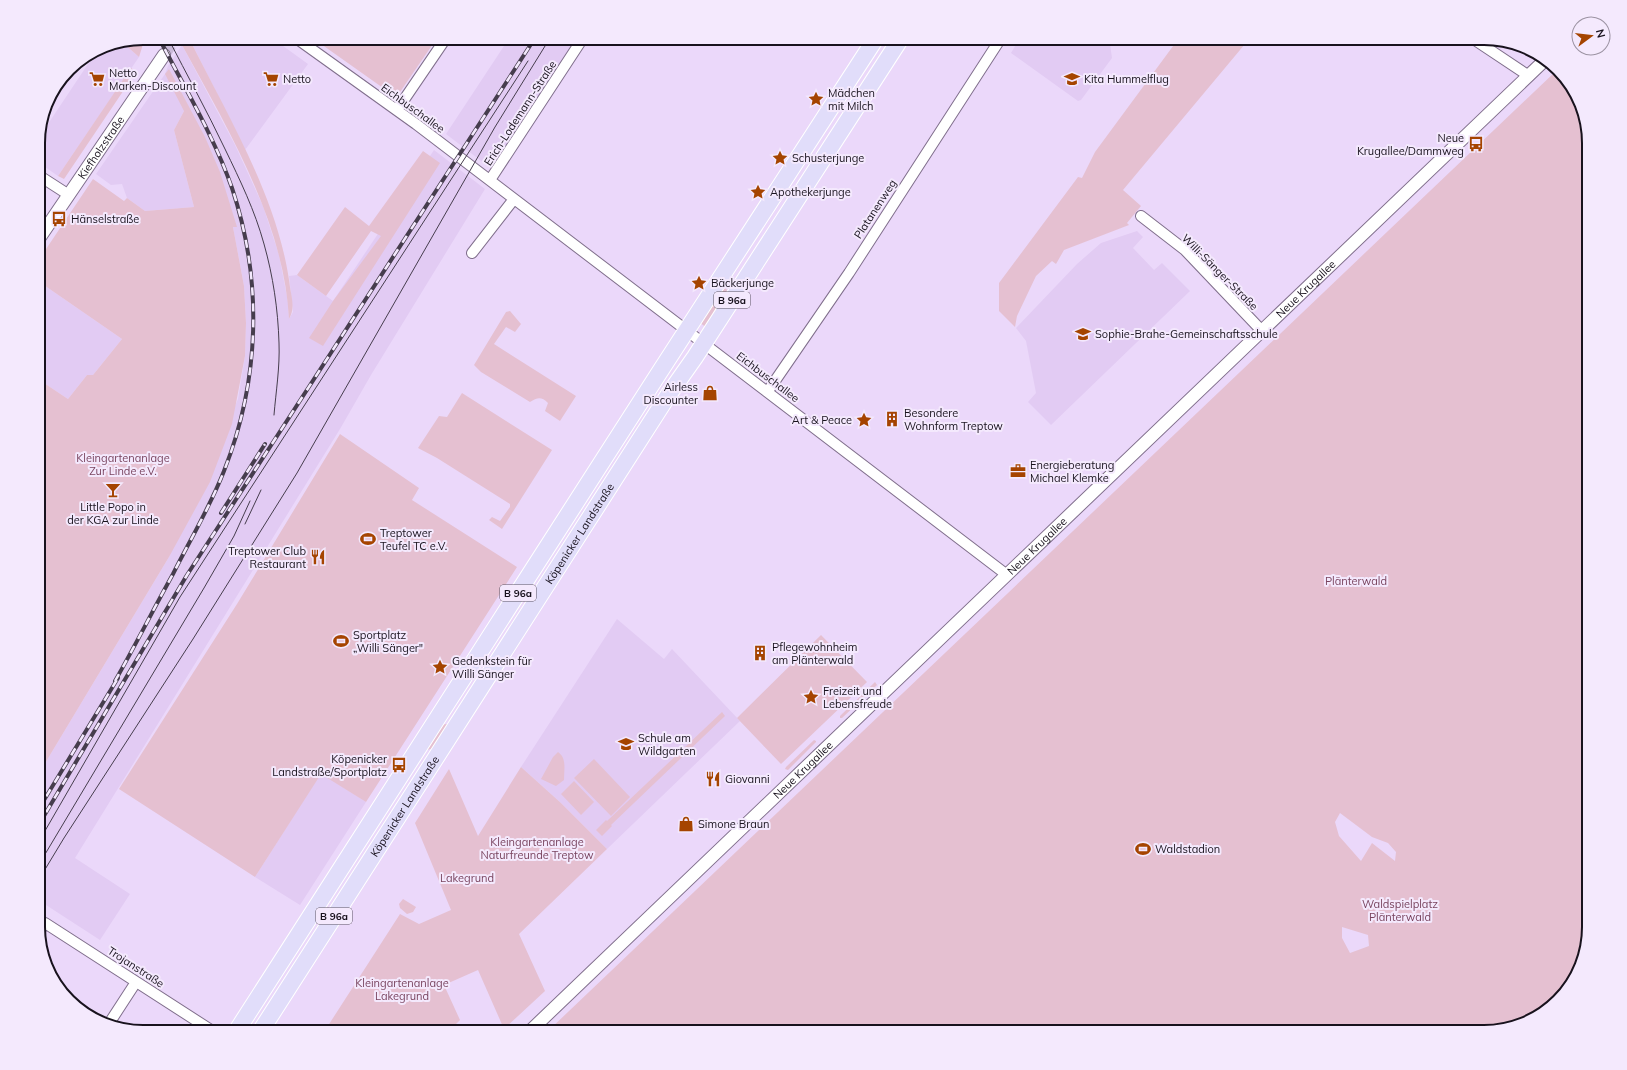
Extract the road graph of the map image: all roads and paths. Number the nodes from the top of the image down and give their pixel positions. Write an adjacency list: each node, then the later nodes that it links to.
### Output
1 (306, 45): 11 (street, Eichbuschallee)
2 (441, 45): 11 (street)
3 (578, 45): 13 (street, Erich-Lodemann-Straße)
4 (871, 45): 19 (main road, Köpenicker Landstraße / B 96a)
5 (896, 45): 21 (main road, Köpenicker Landstraße / B 96a)
6 (996, 45): 22 (street, Platanenweg)
7 (1482, 45): 10 (street)
8 (164, 55): 14 (street, Kiefholzstraße)
9 (1542, 64): 10 (street, Neue Krugallee)
10 (1529, 76): 20 (street, Neue Krugallee)
11 (397, 110): 13 (street, Eichbuschallee)
12 (45, 180): 14 (street)
13 (490, 180): 15 (street, Eichbuschallee)
14 (69, 195): 17 (street, Kiefholzstraße)
15 (514, 199): 18 (street); 19 (street, Eichbuschallee)
16 (1141, 216): 20 (street, Willi-Sänger-Straße)
17 (45, 230)
18 (472, 253)
19 (687, 330): 21 (street, Eichbuschallee); 28 (main road, Köpenicker Landstraße / B 96a)
20 (1262, 331): 23 (street, Neue Krugallee)
21 (704, 343): 22 (street, Eichbuschallee); 29 (main road, Köpenicker Landstraße / B 96a)
22 (768, 391): 23 (street, Eichbuschallee)
23 (1008, 575): 30 (street, Neue Krugallee)
24 (45, 923): 25 (street, Trojanstraße)
25 (136, 982): 26 (street); 27 (street, Trojanstraße)
26 (111, 1020)
27 (203, 1025)
28 (240, 1025)
29 (264, 1025)
30 (535, 1025)

